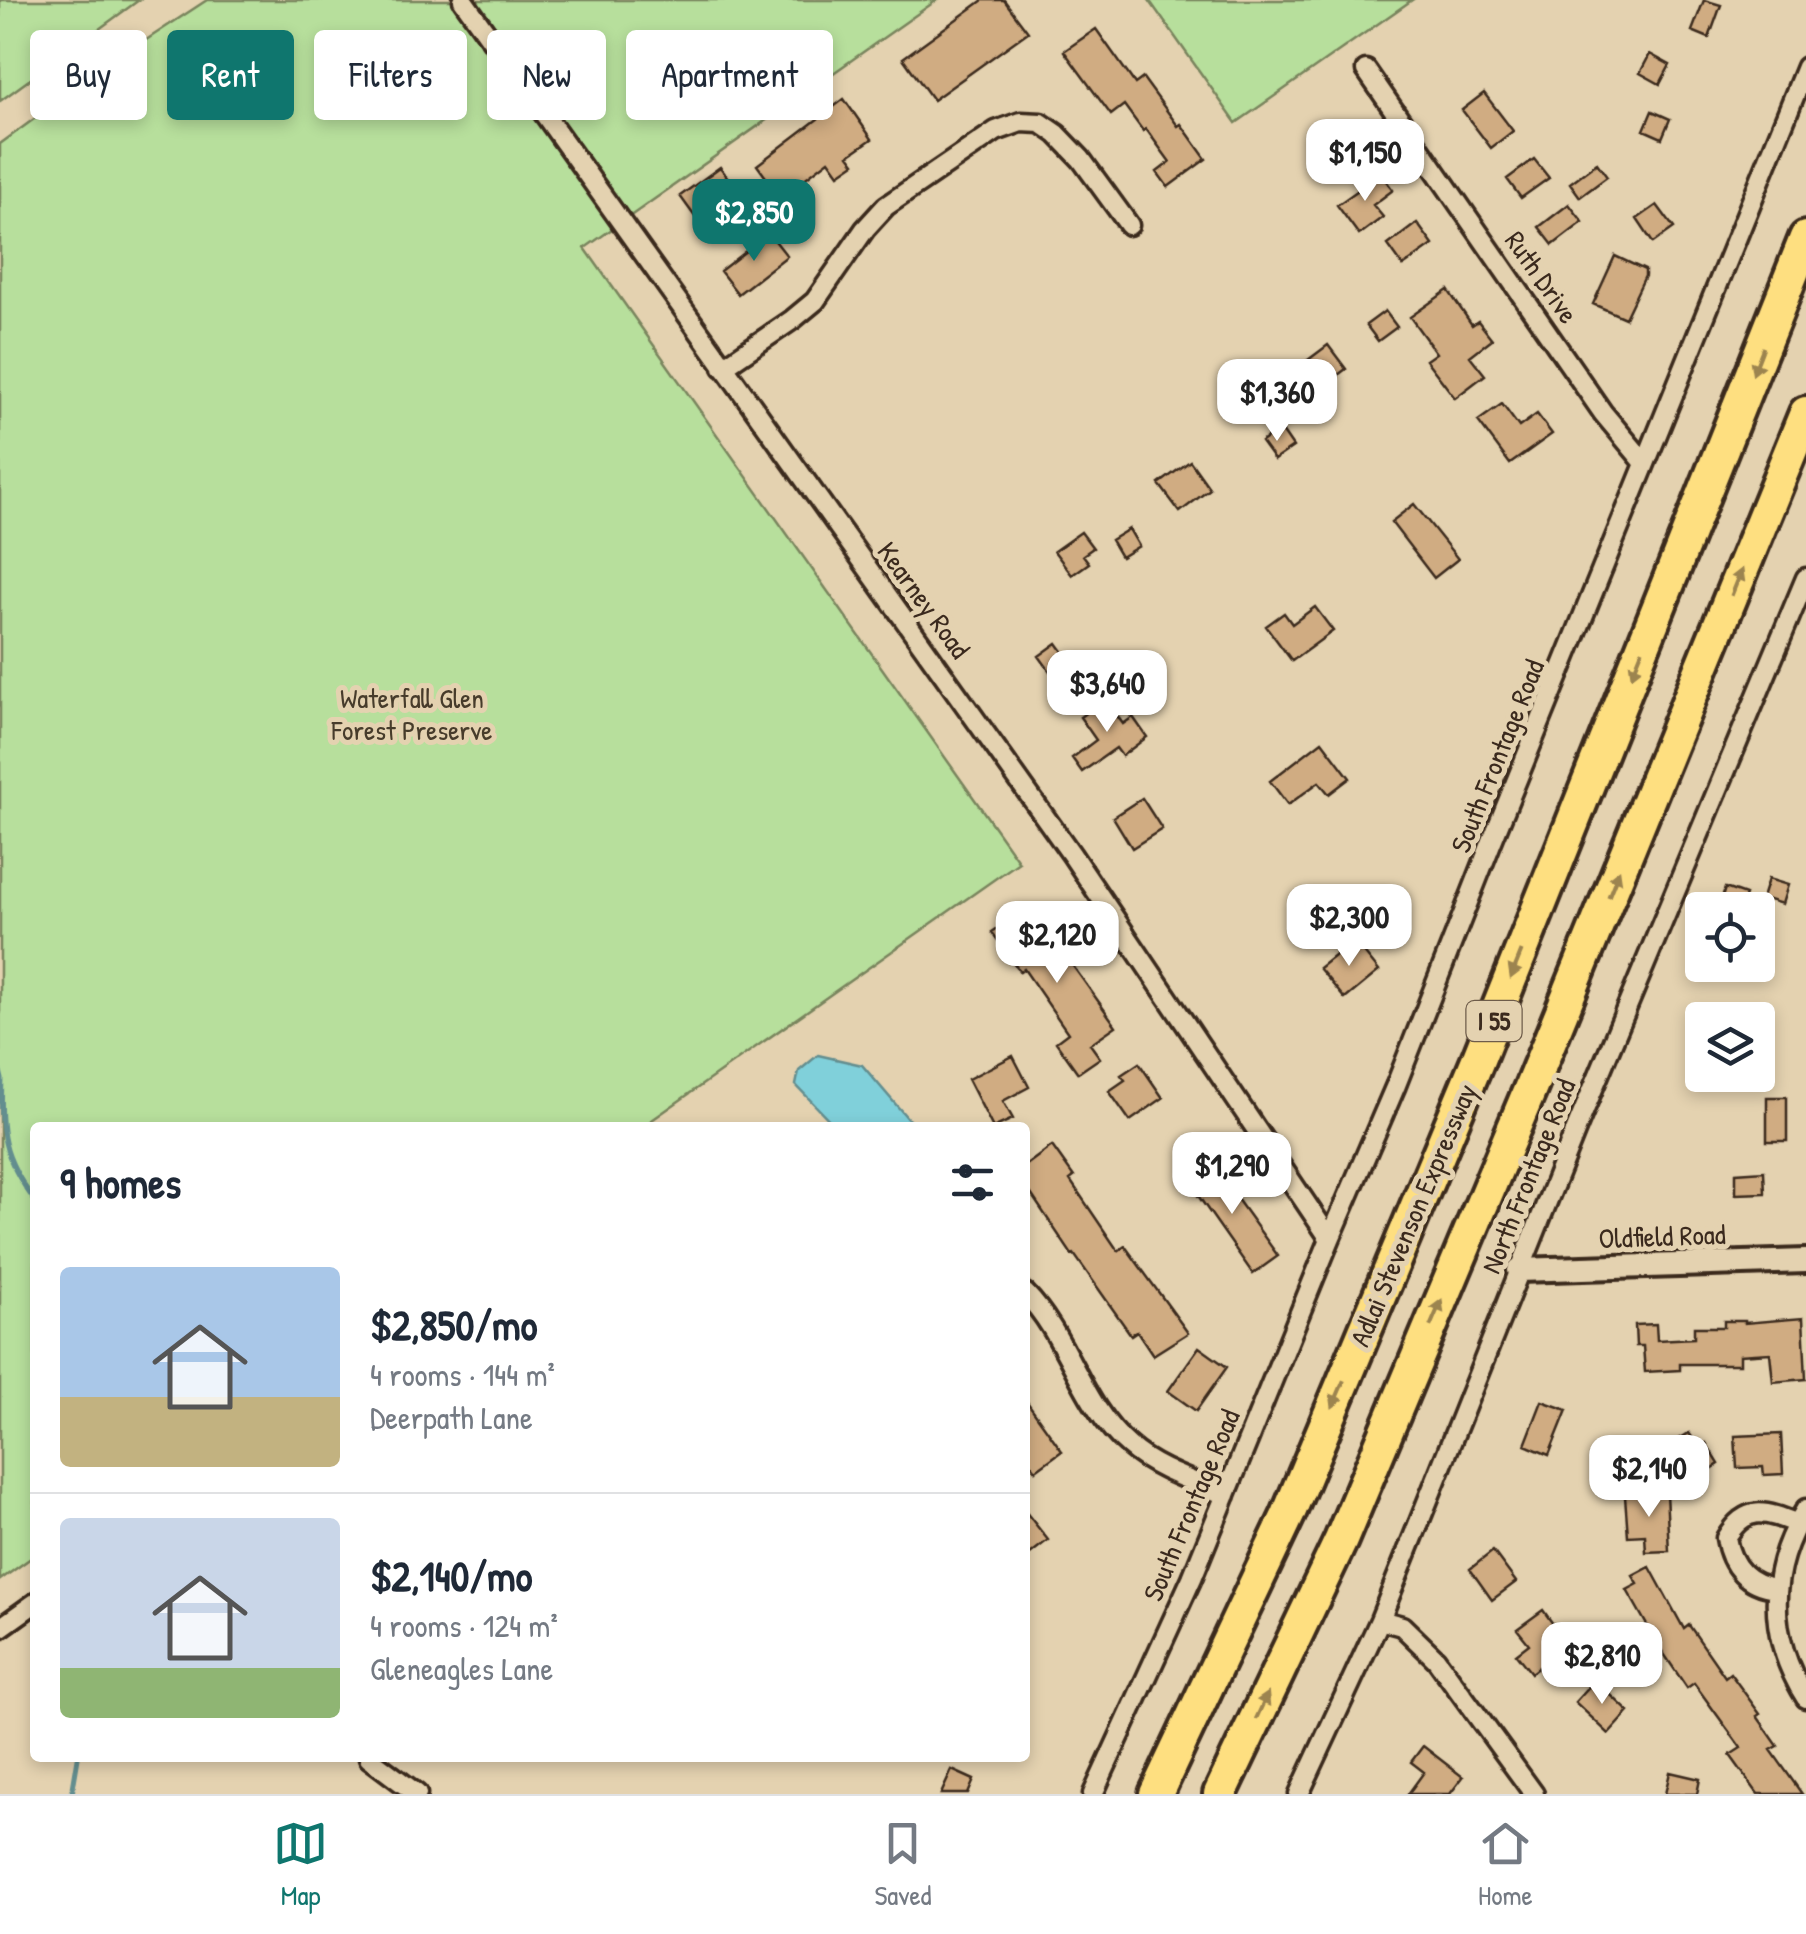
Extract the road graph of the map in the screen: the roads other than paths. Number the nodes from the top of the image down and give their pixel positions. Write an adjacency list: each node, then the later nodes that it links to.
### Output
1 (462, 0): 6 (street, Kearney Road)
2 (1806, 66): 8 (street, South Frontage Road)
3 (1366, 70): 8 (street, Ruth Drive)
4 (1129, 225): 6 (street)
5 (1806, 238): 24 (highway, Adlai Stevenson Expressway / I 55, one-way to 24)
6 (723, 367): 10 (street, Kearney Road)
7 (1806, 413): 25 (highway, I 55, one-way to 7)
8 (1644, 462): 10 (street, South Frontage Road)
9 (1806, 578): 12 (street, North Frontage Road)
10 (1330, 1240): 14 (street, South Frontage Road)
11 (1806, 1261): 12 (street, Oldfield Road)
12 (1519, 1270): 18 (street, North Frontage Road)
13 (1030, 1299): 14 (street)
14 (1226, 1495): 23 (street, South Frontage Road)
15 (1802, 1517): 16 (street); 16 (street)
16 (1776, 1588): 20 (street)
17 (30, 1607): 19 (street)
18 (1380, 1620): 26 (street, North Frontage Road); 27 (street)
19 (0, 1628)
20 (1806, 1698)
21 (375, 1762): 22 (street)
22 (418, 1794)
23 (1093, 1794)
24 (1156, 1794)
25 (1220, 1794)
26 (1299, 1794)
27 (1534, 1794)

